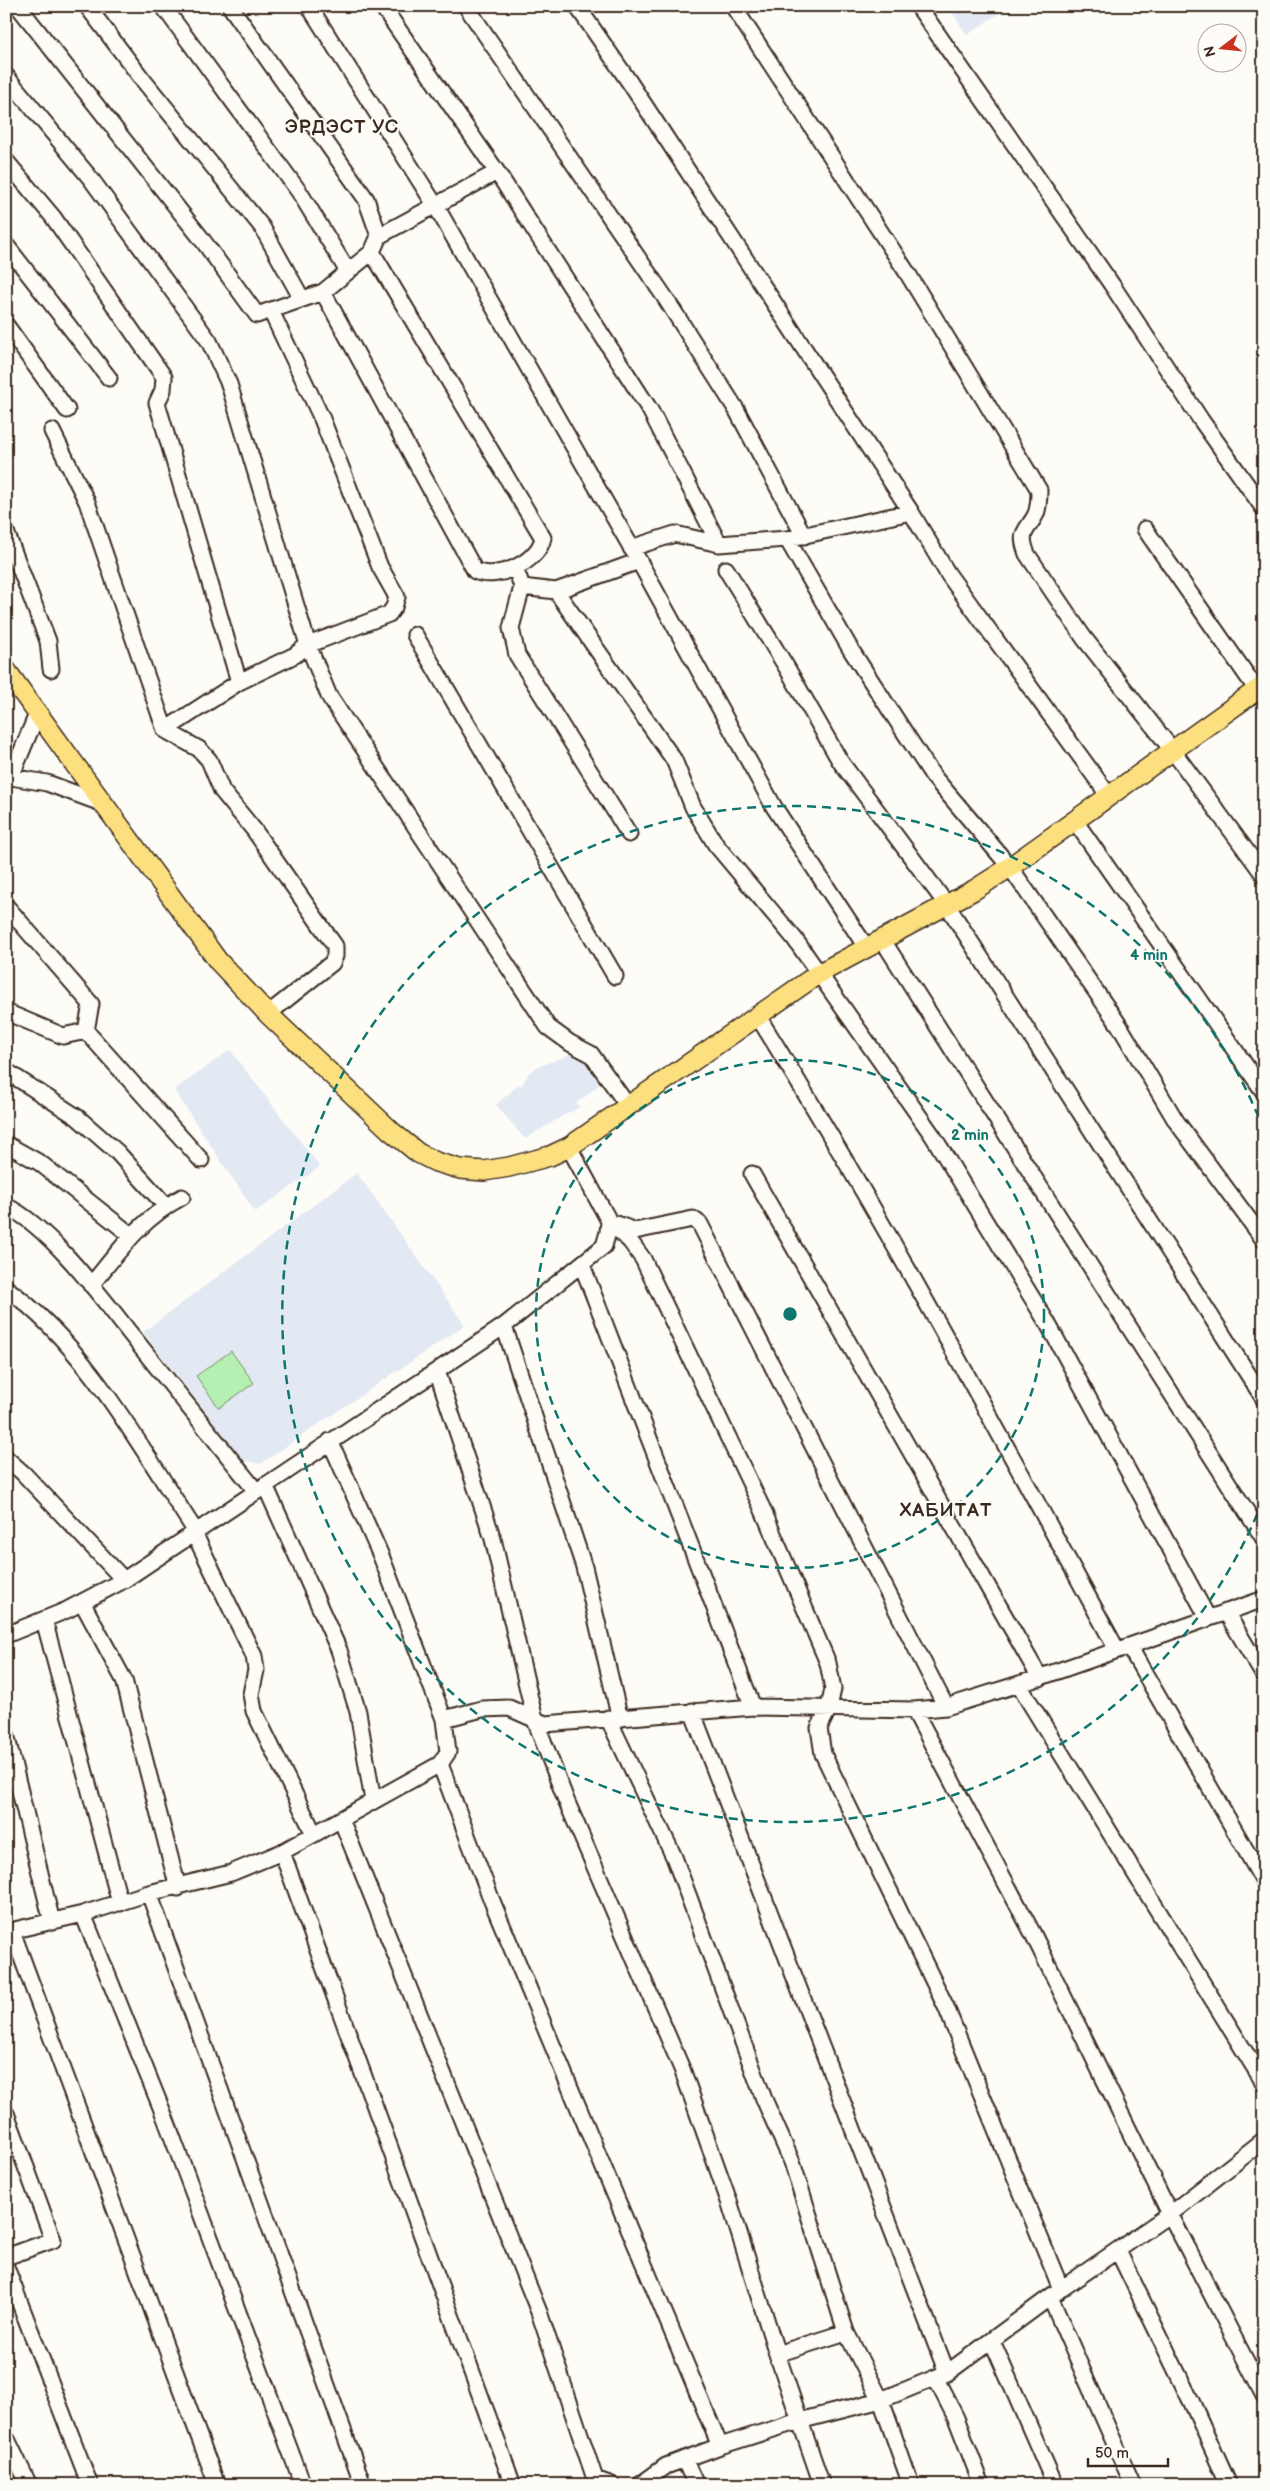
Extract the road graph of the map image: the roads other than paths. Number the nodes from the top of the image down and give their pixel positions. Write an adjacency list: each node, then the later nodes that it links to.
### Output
1 (18, 6): 21 (street)
2 (87, 6): 20 (street)
3 (162, 6): 18 (street)
4 (230, 6): 15 (street)
5 (308, 6): 14 (street)
6 (382, 6): 13 (street)
7 (466, 6): 30 (street)
8 (577, 6): 27 (street)
9 (733, 6): 46 (street)
10 (918, 6): 26 (street)
11 (6, 76): 39 (street)
12 (6, 161): 42 (street)
13 (497, 172): 14 (street); 32 (street)
14 (436, 206): 15 (street); 33 (street)
15 (379, 236): 17 (street)
16 (6, 245): 23 (street)
17 (372, 252): 18 (street); 34 (street)
18 (347, 270): 19 (street)
19 (323, 292): 20 (street); 34 (street)
20 (302, 299): 21 (street)
21 (271, 311): 39 (street)
22 (6, 325): 24 (street)
23 (109, 378)
24 (67, 410)
25 (52, 431): 45 (street)
26 (1264, 510)
27 (911, 512): 30 (street); 48 (street)
28 (1145, 528): 43 (street)
29 (6, 532): 40 (street)
30 (804, 536): 31 (street)
31 (787, 539): 32 (street); 52 (street)
32 (719, 544): 33 (street)
33 (635, 554): 37 (street); 56 (street)
34 (517, 567): 36 (street)
35 (726, 569): 54 (street)
36 (522, 588): 37 (street); 51 (street)
37 (556, 591): 57 (street)
38 (415, 635): 58 (street)
39 (308, 644): 42 (street); 65 (street)
40 (51, 669)
41 (6, 670): 44 (main road)
42 (239, 682): 45 (street)
43 (1261, 687): 46 (main road)
44 (37, 714): 47 (street); 49 (main road)
45 (165, 730): 60 (street)
46 (1173, 750): 48 (main road); 53 (street)
47 (8, 778): 49 (street)
48 (1109, 796): 50 (main road)
49 (101, 803): 60 (main road)
50 (1075, 821): 52 (main road); 64 (street)
51 (629, 834)
52 (1010, 867): 54 (main road); 75 (street)
53 (1264, 875)
54 (947, 905): 56 (main road); 81 (street)
55 (6, 906): 62 (street)
56 (874, 943): 57 (main road); 86 (street)
57 (818, 974): 61 (main road); 91 (street)
58 (616, 976)
59 (6, 1012): 62 (street)
60 (268, 1014): 67 (main road)
61 (757, 1015): 65 (main road); 94 (street)
62 (86, 1031): 68 (street)
63 (6, 1071): 72 (street)
64 (1264, 1092)
65 (628, 1106): 67 (main road)
66 (6, 1144): 74 (street)
67 (569, 1147): 73 (street)
68 (201, 1160)
69 (752, 1174): 96 (street)
70 (182, 1197): 72 (street)
71 (6, 1206): 77 (street)
72 (166, 1206): 74 (street)
73 (608, 1221): 76 (street); 99 (street); 100 (street)
74 (132, 1236): 77 (street)
75 (1264, 1240)
76 (582, 1265): 79 (street); 98 (street)
77 (92, 1285): 84 (street)
78 (6, 1288): 85 (street)
79 (504, 1326): 80 (street); 104 (street)
80 (437, 1371): 82 (street); 105 (street)
81 (1264, 1399)
82 (330, 1442): 84 (street); 103 (street)
83 (6, 1458): 87 (street)
84 (261, 1488): 85 (street); 108 (street)
85 (195, 1532): 87 (street); 110 (street)
86 (1264, 1539)
87 (124, 1580): 89 (street)
88 (1264, 1599): 90 (street)
89 (82, 1602): 92 (street); 113 (street)
90 (1226, 1612): 91 (street); 95 (street)
91 (1208, 1618): 94 (street)
92 (44, 1620): 93 (street); 115 (street)
93 (6, 1635)
94 (1123, 1648): 96 (street); 112 (street)
95 (1264, 1676)
96 (1040, 1678): 97 (street)
97 (1019, 1685): 99 (street); 119 (street)
98 (753, 1707): 100 (street); 102 (street)
99 (946, 1707): 101 (street)
100 (829, 1708): 101 (street); 126 (street)
101 (914, 1710): 122 (street)
102 (692, 1711): 104 (street); 130 (street)
103 (444, 1719): 105 (street); 107 (street)
104 (614, 1719): 105 (street); 127 (street)
105 (535, 1720): 129 (street)
106 (6, 1734): 117 (street)
107 (440, 1764): 108 (street); 135 (street)
108 (373, 1801): 109 (street)
109 (341, 1819): 110 (street); 143 (street)
110 (314, 1834): 111 (street)
111 (282, 1852): 113 (street); 142 (street)
112 (1264, 1882)
113 (178, 1888): 114 (street)
114 (149, 1893): 115 (street); 141 (street)
115 (120, 1903): 116 (street)
116 (83, 1914): 117 (street); 140 (street)
117 (52, 1922): 118 (street)
118 (9, 1931): 139 (street)
119 (1264, 2084)
120 (6, 2113): 124 (street)
121 (1263, 2144): 122 (street)
122 (1170, 2214): 123 (street); 131 (street)
123 (1118, 2250): 126 (street); 151 (street)
124 (6, 2257)
125 (6, 2267): 138 (street)
126 (1056, 2293): 128 (street); 150 (street)
127 (846, 2332): 129 (street); 132 (street)
128 (992, 2341): 130 (street); 149 (street)
129 (777, 2354): 133 (street)
130 (942, 2376): 132 (street); 148 (street)
131 (1264, 2396)
132 (881, 2400): 133 (street); 147 (street)
133 (799, 2421): 135 (street); 146 (street)
134 (6, 2437): 137 (street)
135 (720, 2446): 136 (street)
136 (684, 2459): 144 (street); 145 (street)
137 (29, 2485)
138 (90, 2485)
139 (217, 2485)
140 (303, 2485)
141 (363, 2485)
142 (513, 2485)
143 (612, 2485)
144 (640, 2485)
145 (696, 2485)
146 (822, 2485)
147 (911, 2485)
148 (982, 2485)
149 (1055, 2485)
150 (1133, 2485)
151 (1229, 2485)

